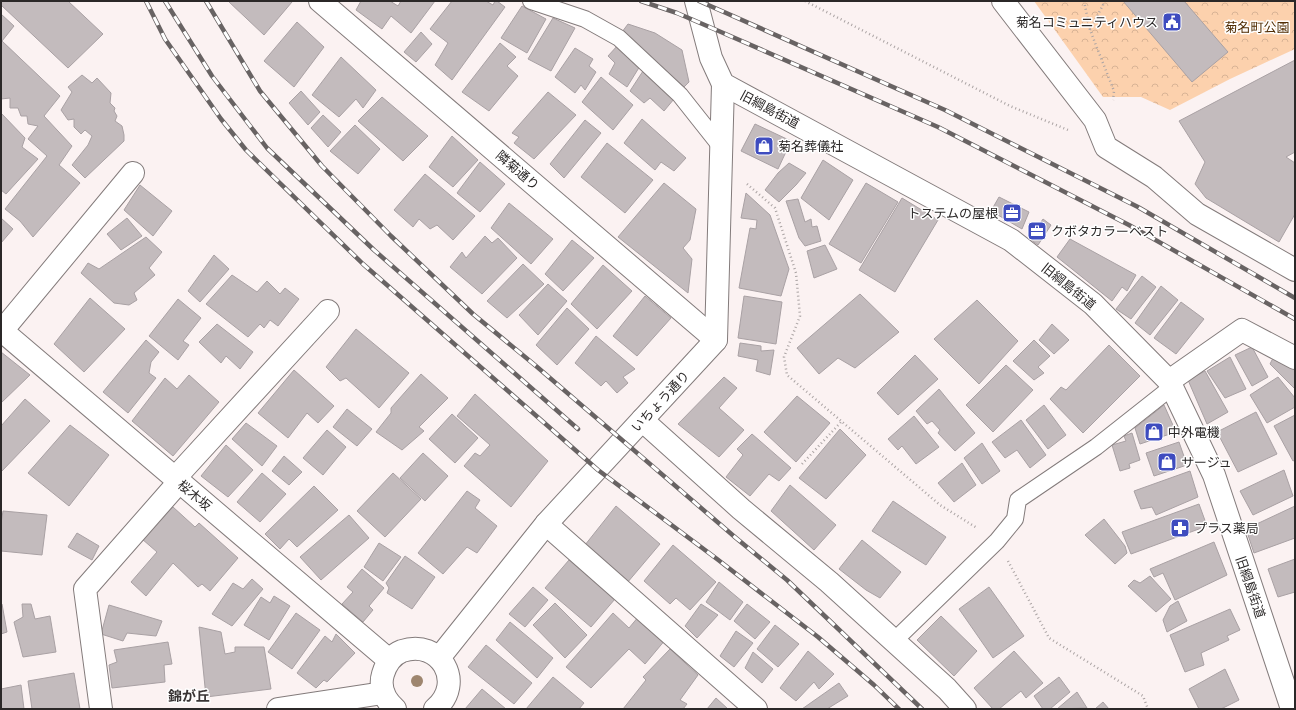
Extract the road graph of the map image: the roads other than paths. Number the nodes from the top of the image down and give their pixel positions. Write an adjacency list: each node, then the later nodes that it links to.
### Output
1 (320, 1): 11 (street, 隣菊通り)
2 (532, 1): 6 (lane)
3 (696, 1): 5 (street)
4 (1004, 1): 8 (street)
5 (723, 84): 6 (street); 13 (street, 旧綱島街道)
6 (722, 156): 11 (street)
7 (133, 172): 10 (street)
8 (1295, 270)
9 (328, 311): 15 (street)
10 (1, 331): 15 (street, 桜木坂)
11 (716, 340): 14 (street, いちょう通り)
12 (1295, 358): 13 (street)
13 (1170, 384): 17 (lane); 26 (street, 旧綱島街道)
14 (642, 420): 16 (street, いちょう通り); 17 (street)
15 (177, 480): 19 (street, 桜木坂); 22 (street)
16 (546, 524): 18 (street, いちょう通り); 24 (street)
17 (894, 641): 25 (street)
18 (439, 658): 19 (street); 21 (street)
19 (389, 660): 20 (street)
20 (389, 701): 23 (street)
21 (440, 707)
22 (101, 709)
23 (278, 709)
24 (756, 709)
25 (965, 709)
26 (1292, 709)

